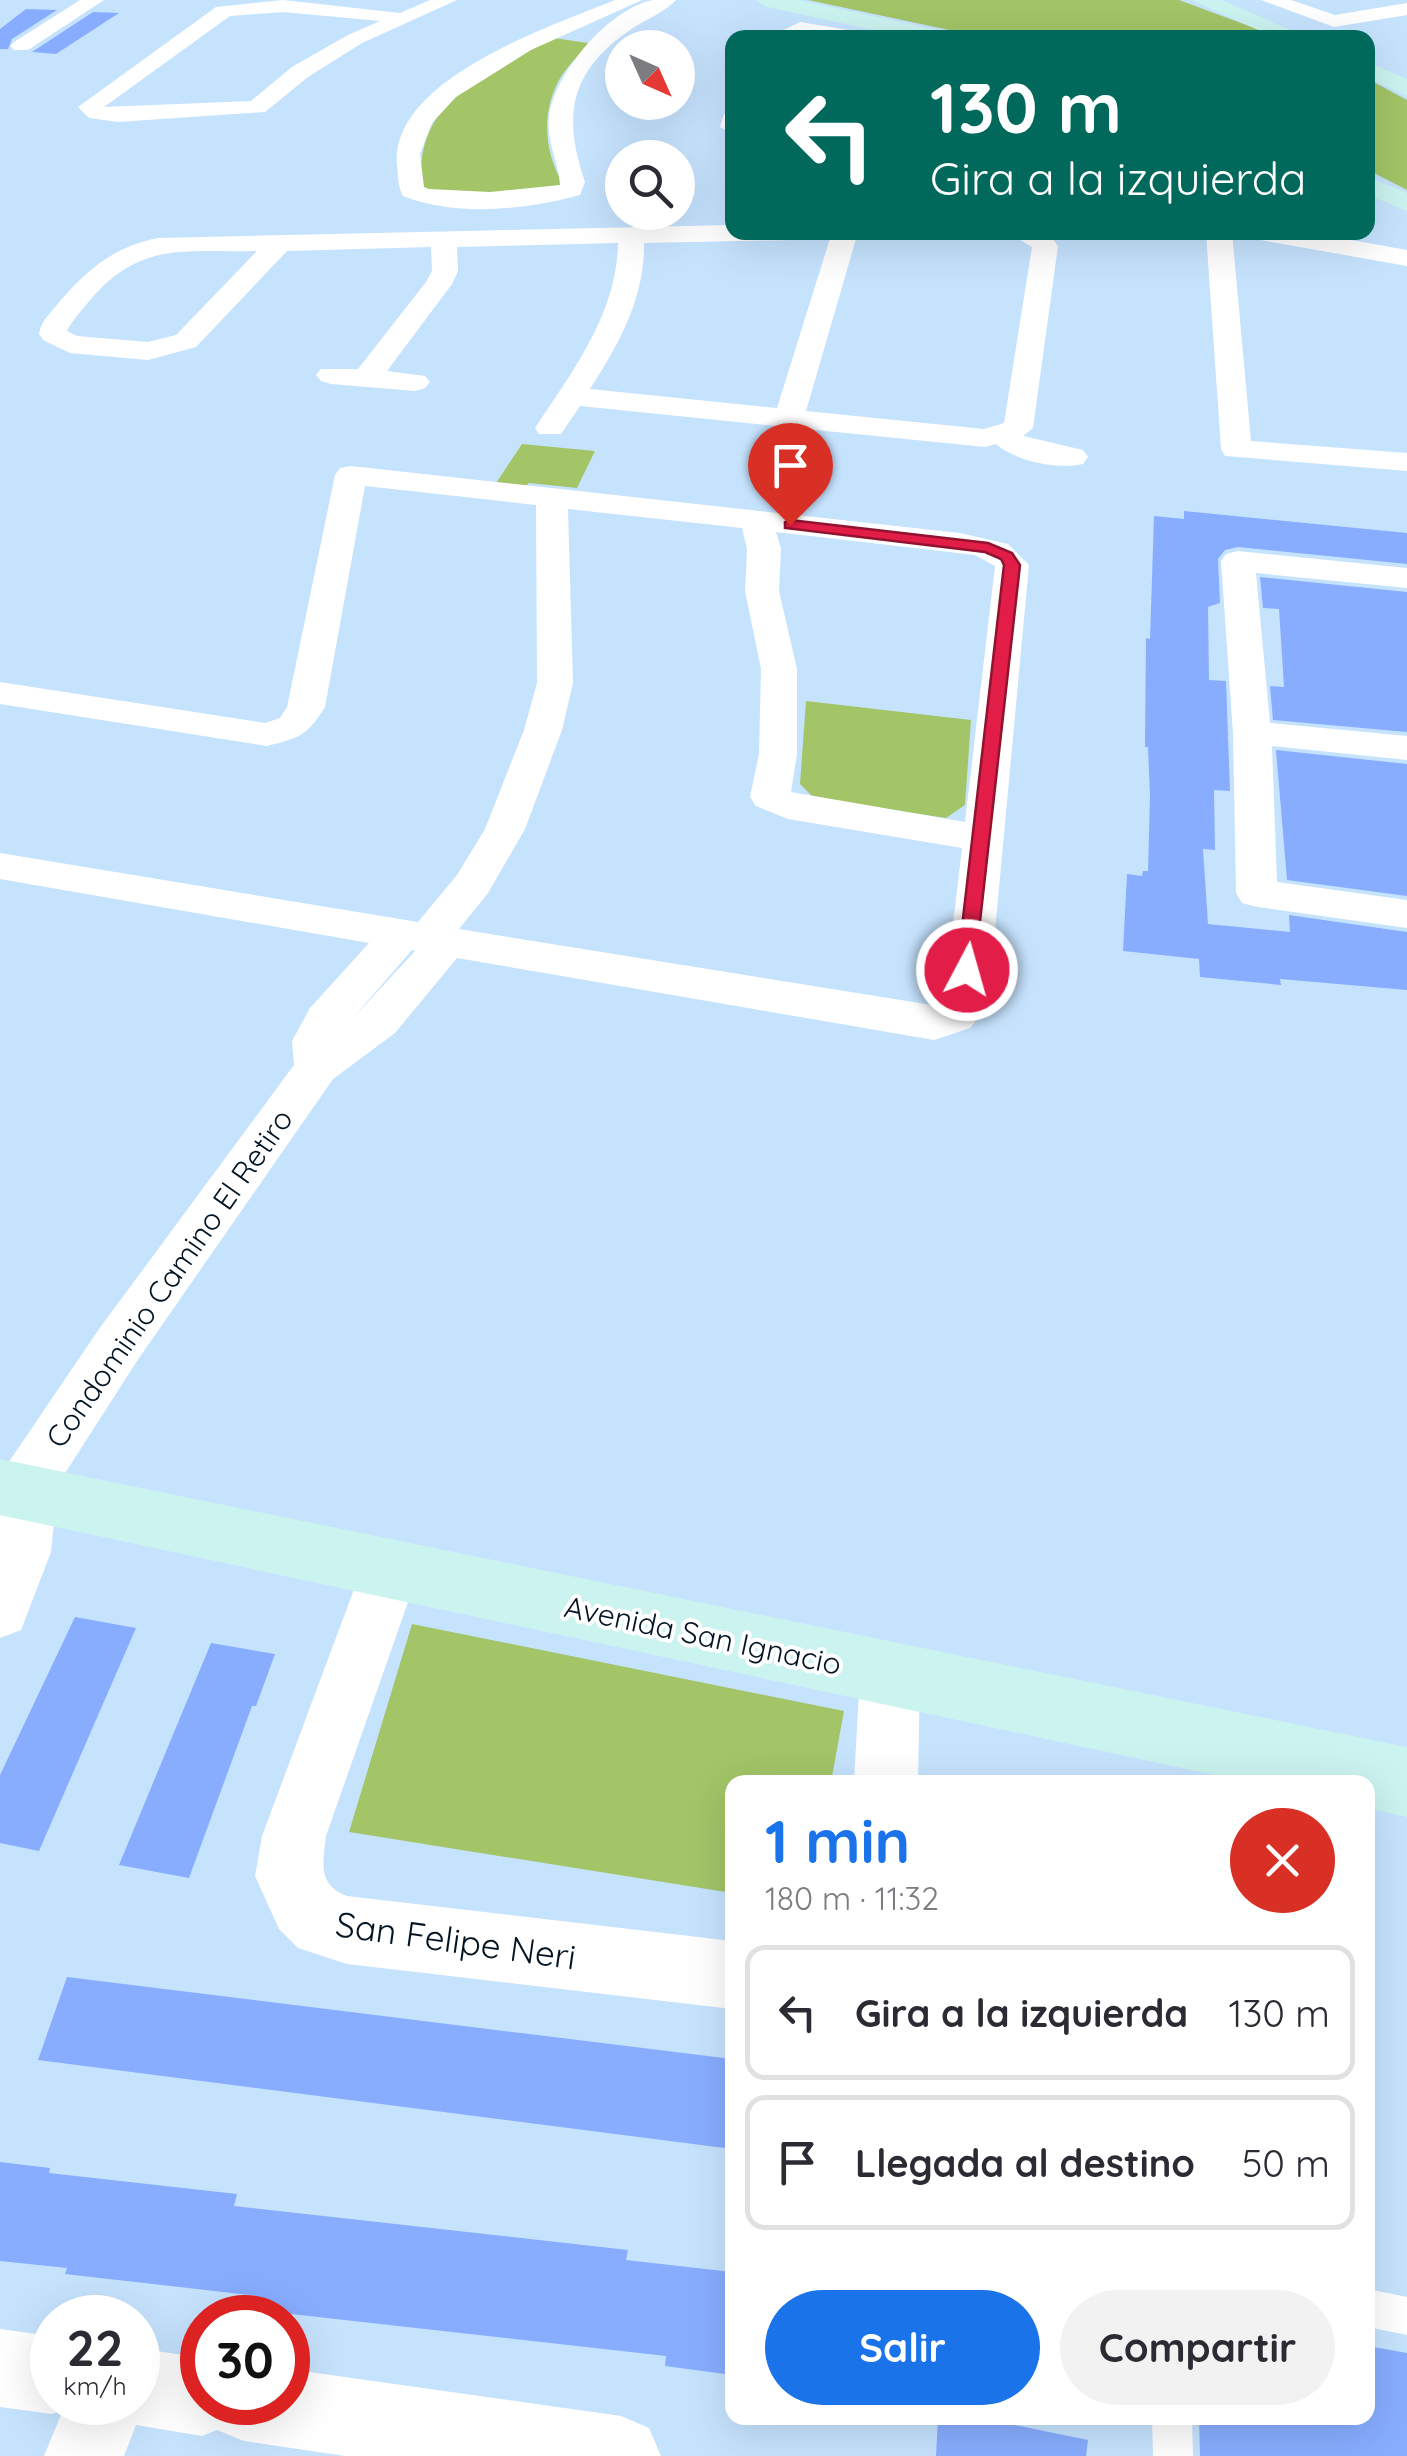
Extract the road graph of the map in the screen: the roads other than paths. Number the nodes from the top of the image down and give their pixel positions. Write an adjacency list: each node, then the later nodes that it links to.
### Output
1 (94, 0): 15 (street)
2 (447, 0): 9 (street)
3 (632, 0): 10 (street)
4 (666, 0): 11 (street)
5 (767, 0): 12 (main road)
6 (1202, 0): 13 (main road)
7 (1271, 0): 8 (street)
8 (1407, 9)
9 (397, 18): 9 (street)
10 (561, 30): 14 (street); 20 (street)
11 (616, 30)
12 (906, 30)
13 (1278, 30)
14 (605, 35)
15 (19, 36)
16 (605, 39): 20 (street)
17 (1375, 73): 18 (main road)
18 (1407, 89)
19 (1375, 188): 21 (main road)
20 (568, 191): 22 (street); 25 (street)
21 (1407, 204)
22 (596, 216): 24 (street); 25 (street)
23 (725, 234): 24 (street)
24 (632, 236): 36 (street)
25 (562, 237): 26 (street)
26 (444, 240): 31 (street); 34 (street)
27 (842, 240): 37 (street)
28 (1038, 240): 39 (street)
29 (1219, 240): 41 (street)
30 (1305, 240): 32 (street)
31 (280, 243): 31 (street)
32 (1407, 258)
33 (330, 375): 34 (street)
34 (366, 378): 35 (street)
35 (415, 382)
36 (571, 396): 37 (street); 38 (street)
37 (802, 421): 39 (street)
38 (550, 428)
39 (1007, 434): 40 (street)
40 (1072, 457)
41 (1407, 462)
42 (552, 499): 43 (street); 45 (street); 51 (street, Condominio Camino El Retiro)
43 (756, 521): 48 (street); 48 (street)
44 (1407, 578): 46 (street)
45 (0, 693)
46 (1252, 733): 47 (street); 50 (street)
47 (1407, 748)
48 (982, 838): 51 (street)
49 (0, 866): 51 (street)
50 (1407, 914)
51 (426, 938): 52 (street, Condominio Camino El Retiro)
52 (7, 1495): 53 (main road, Avenida San Ignacio); 54 (street)
53 (391, 1568): 55 (main road, Avenida San Ignacio); 60 (street, San Felipe Neri)
54 (0, 1610)
55 (890, 1674): 56 (street); 57 (main road, Avenida San Ignacio)
56 (886, 1775)
57 (1373, 1775)
58 (1375, 1775): 59 (main road, Avenida San Ignacio)
59 (1407, 1782)
60 (725, 1974)
61 (1375, 2309): 62 (lane)
62 (1407, 2316)
63 (0, 2368): 64 (street)
64 (30, 2373)
65 (310, 2411): 69 (street)
66 (95, 2425): 68 (street)
67 (1172, 2425): 70 (lane)
68 (84, 2456)
69 (621, 2456)
70 (1173, 2456)

